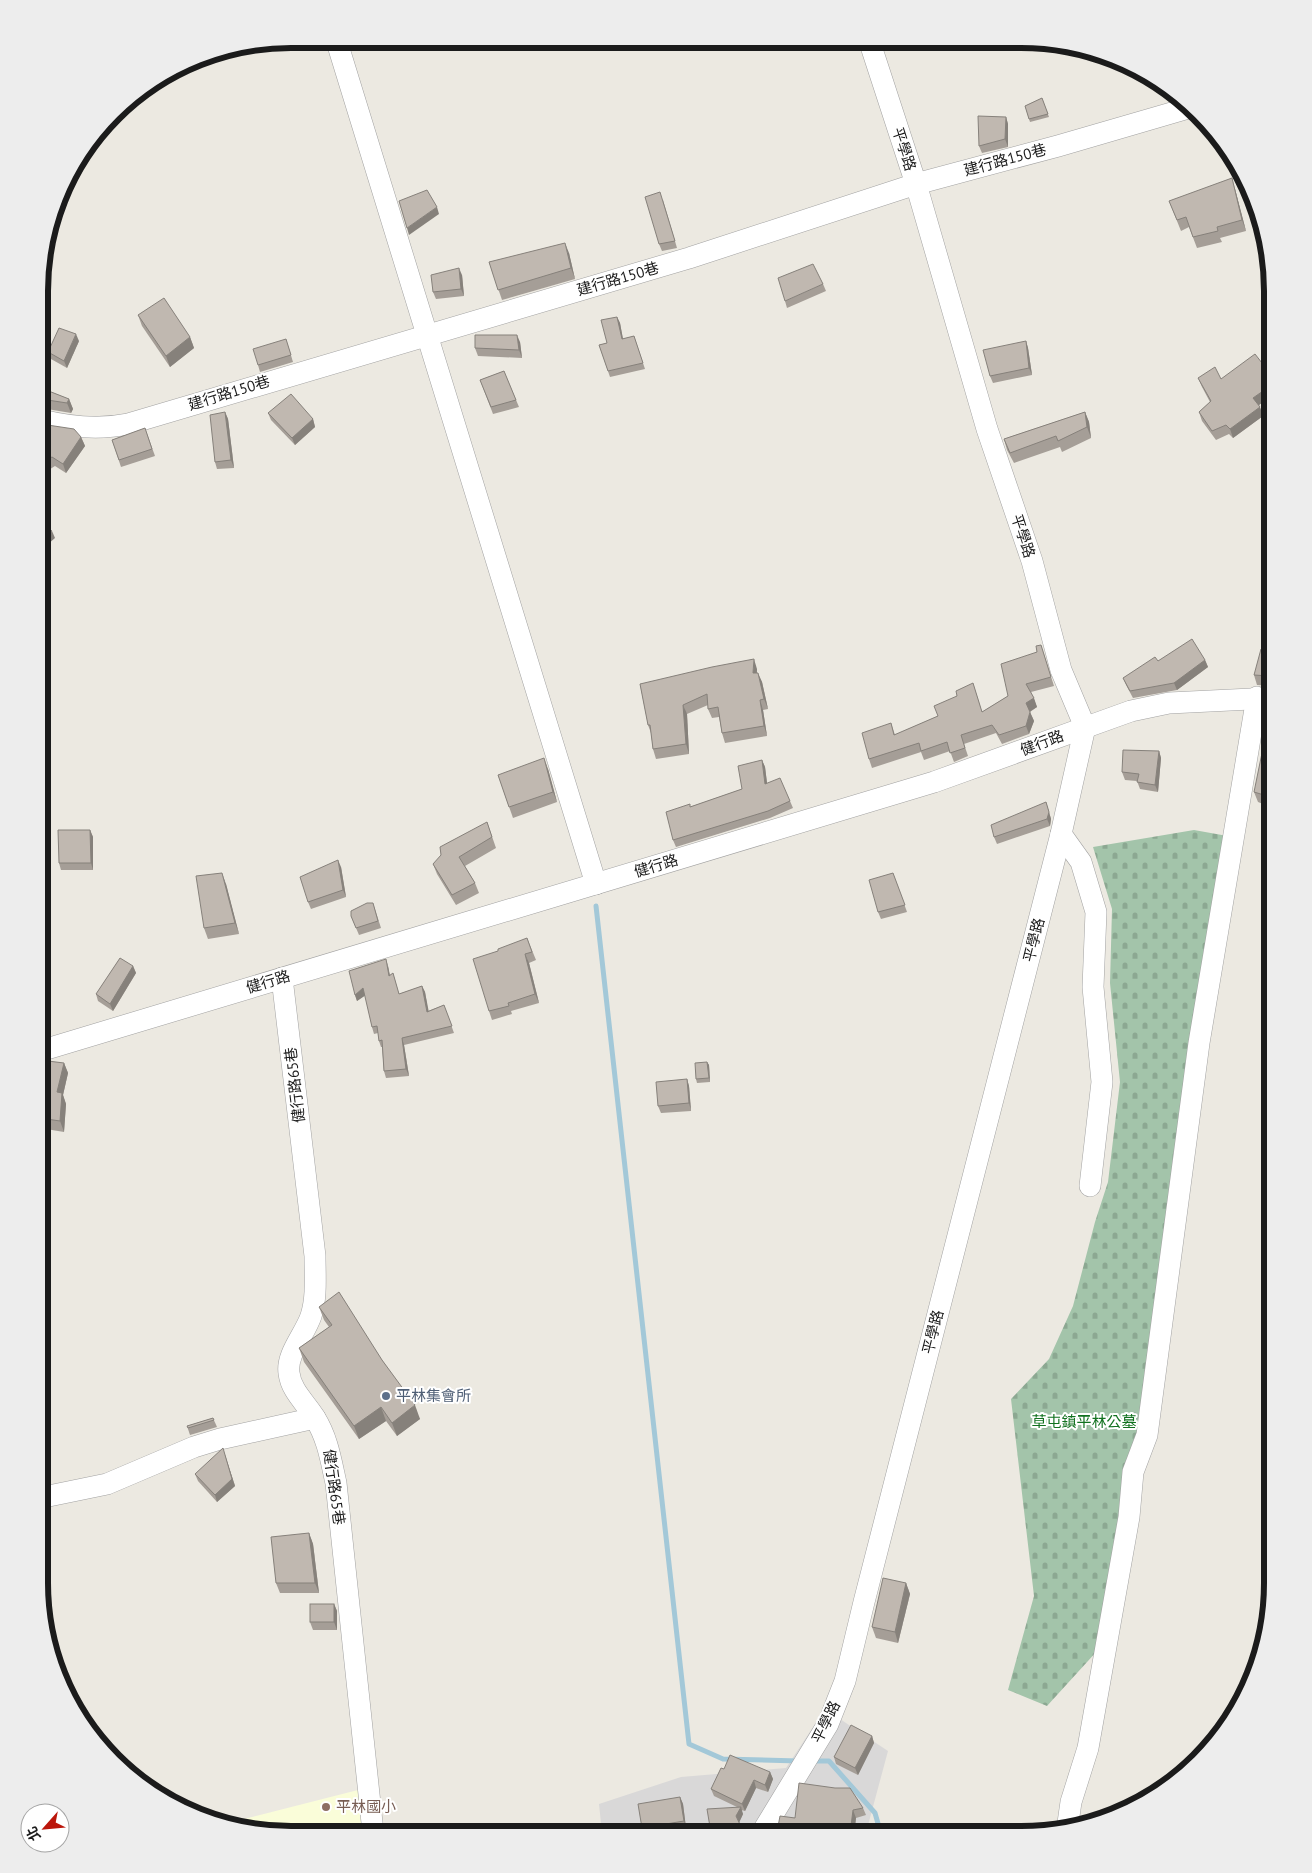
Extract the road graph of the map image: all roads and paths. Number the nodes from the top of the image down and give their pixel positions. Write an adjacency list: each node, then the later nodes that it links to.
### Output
1 (339, 48): 5 (street)
2 (872, 48): 4 (street, 平學路)
3 (1183, 109): 4 (street, 建行路150巷)
4 (916, 184): 5 (street, 建行路150巷); 9 (street, 平學路)
5 (427, 334): 6 (street, 建行路150巷); 11 (street)
6 (48, 422)
7 (1264, 698): 9 (street, 健行路)
8 (1264, 703): 17 (street)
9 (1085, 726): 10 (street, 平學路); 11 (street, 健行路)
10 (1061, 834): 14 (street); 19 (street, 平學路)
11 (596, 884): 12 (street, 健行路)
12 (282, 978): 13 (street, 健行路); 15 (street, 健行路65巷)
13 (48, 1049)
14 (1090, 1186)
15 (315, 1418): 16 (street); 18 (street, 健行路65巷)
16 (48, 1496)
17 (1068, 1821)
18 (372, 1826)
19 (766, 1826)

